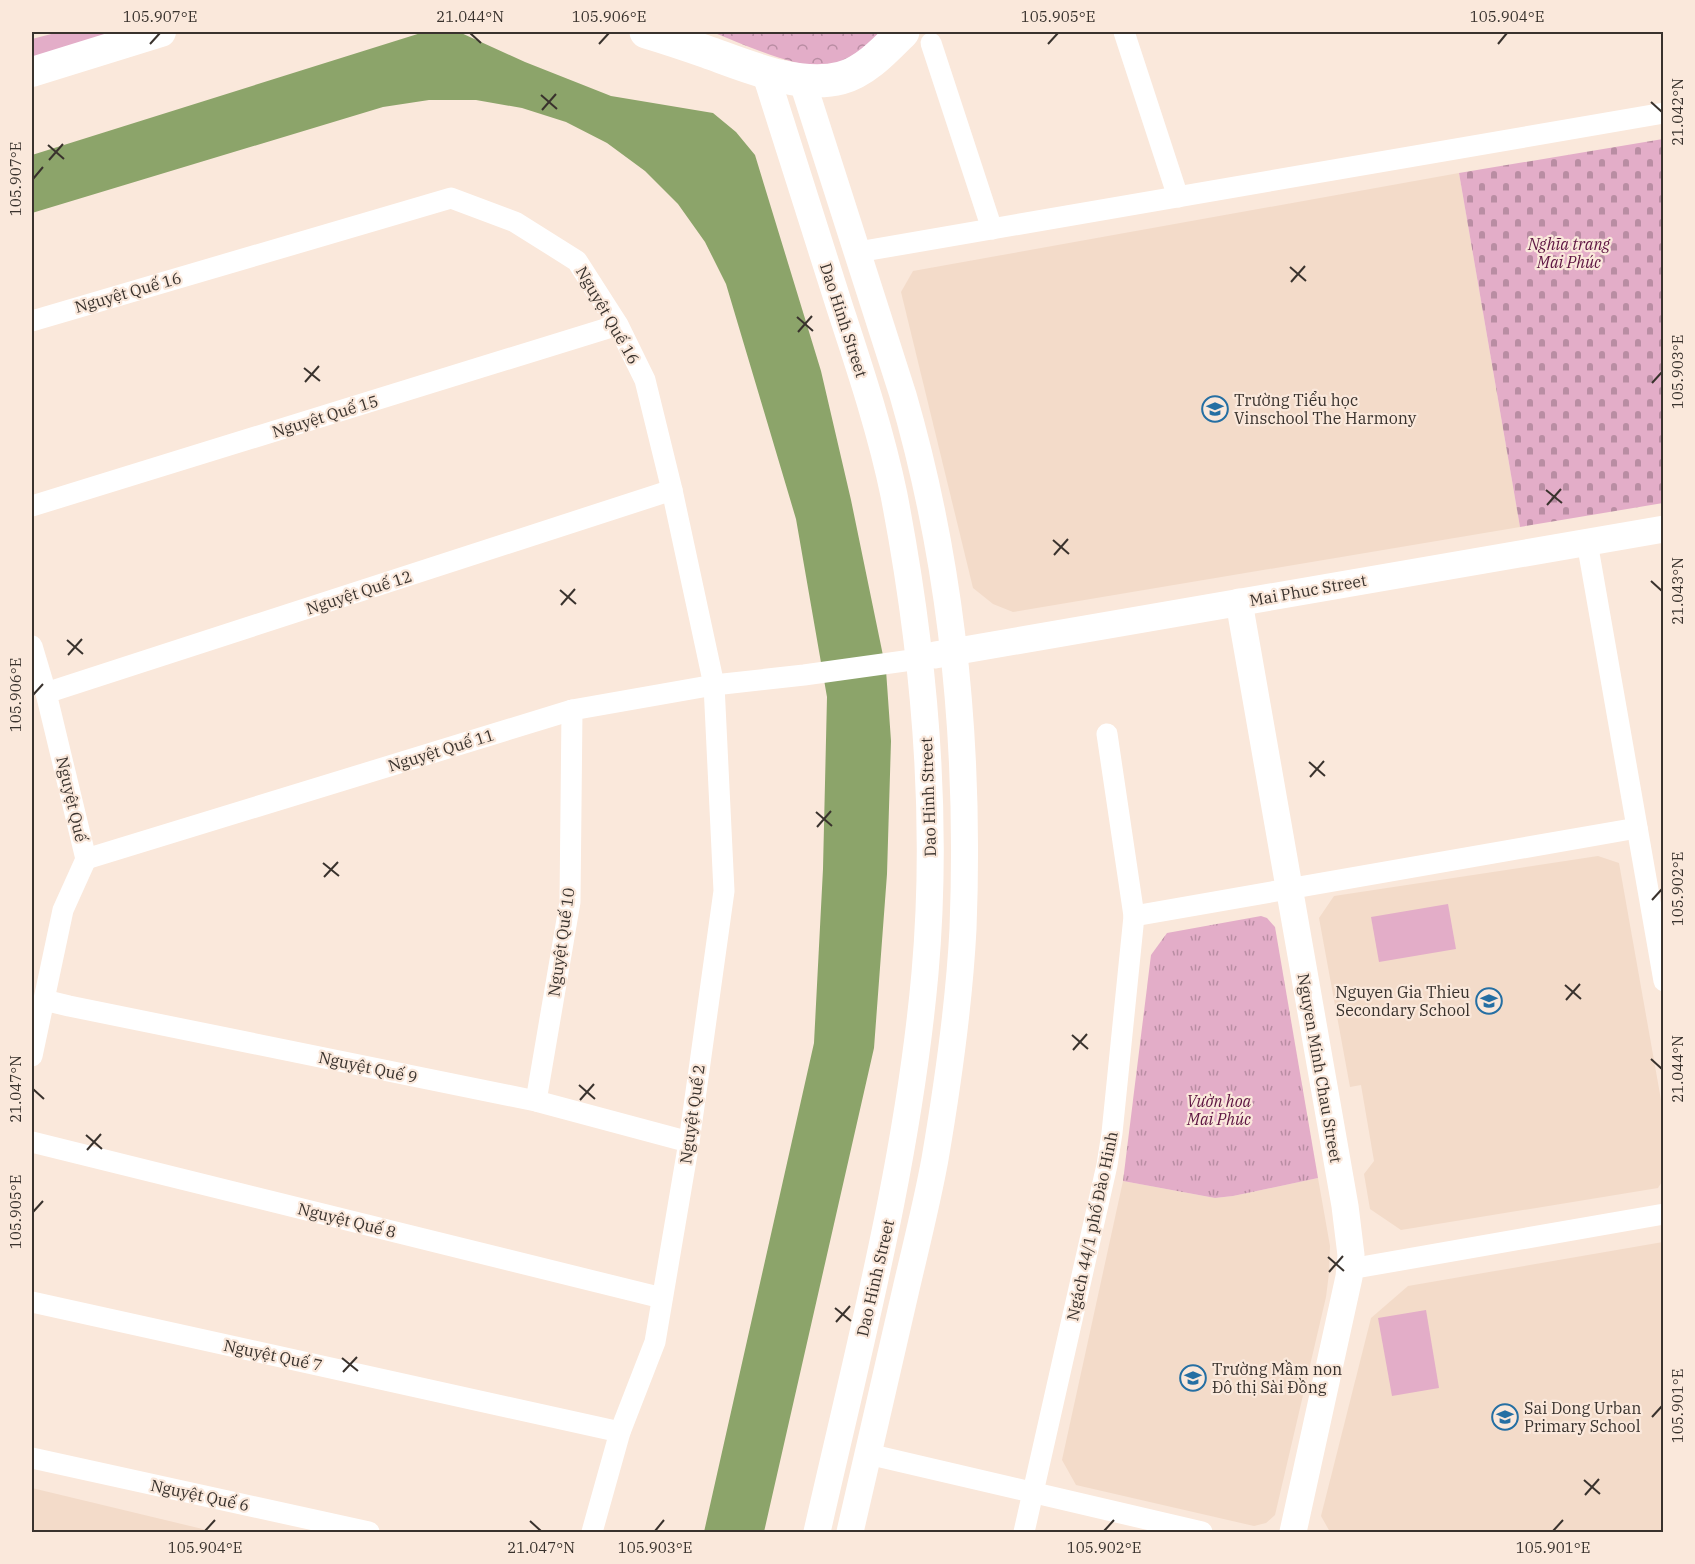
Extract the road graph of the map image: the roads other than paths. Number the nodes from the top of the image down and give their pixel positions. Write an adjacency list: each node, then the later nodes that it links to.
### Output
1 (161, 32): 5 (main road)
2 (646, 32): 6 (main road)
3 (1124, 32): 9 (street)
4 (917, 37): 7 (main road); 10 (street)
5 (32, 72)
6 (765, 72): 7 (main road); 21 (street, Dao Hinh Street)
7 (802, 80): 11 (street, Dao Hinh Street)
8 (1664, 113): 9 (street)
9 (1178, 197): 10 (street)
10 (992, 229): 11 (street)
11 (858, 252): 20 (street, Dao Hinh Street)
12 (32, 321): 13 (street, Nguyệt Quế 16)
13 (618, 325): 14 (street, Nguyệt Quế 16); 15 (street, Nguyệt Quế 15)
14 (672, 490): 22 (street, Nguyệt Quế 16); 23 (street, Nguyệt Quế 12)
15 (32, 506)
16 (1664, 529): 17 (street, Mai Phuc Street)
17 (1587, 542): 18 (street, Mai Phuc Street); 26 (street)
18 (1239, 602): 20 (street, Mai Phuc Street); 28 (street, Nguyen Minh Chau Street)
19 (32, 646): 23 (street, Nguyệt Quế)
20 (952, 652): 21 (street, Mai Phuc Street); 41 (street, Dao Hinh Street)
21 (909, 660): 22 (street, Nguyệt Quế 11); 46 (street, Dao Hinh Street)
22 (714, 685): 24 (street, Nguyệt Quế 11); 35 (street, Nguyệt Quế 2)
23 (46, 693): 27 (street, Nguyệt Quế)
24 (572, 710): 27 (street, Nguyệt Quế 11); 33 (street, Nguyệt Quế 10)
25 (1107, 734): 29 (street, Ngách 44/1 phố Đào Hinh)
26 (1637, 828): 28 (street); 30 (street)
27 (86, 859): 31 (street, Nguyệt Quế)
28 (1289, 889): 29 (street); 37 (street, Nguyen Minh Chau Street)
29 (1134, 916): 43 (street, Ngách 44/1 phố Đào Hinh)
30 (1664, 981)
31 (44, 1000): 32 (street, Nguyệt Quế); 33 (street, Nguyệt Quế 9)
32 (32, 1056)
33 (536, 1101): 35 (street, Nguyệt Quế 9)
34 (32, 1142): 38 (street, Nguyệt Quế 8)
35 (689, 1142): 38 (street, Nguyệt Quế 2)
36 (1664, 1214): 37 (street)
37 (1350, 1269): 50 (street, Nguyen Minh Chau Street)
38 (662, 1298): 40 (street, Nguyệt Quế 2)
39 (32, 1302): 40 (street, Nguyệt Quế 7)
40 (620, 1432): 45 (street, Nguyệt Quế 2)
41 (868, 1454): 43 (street); 47 (street, Dao Hinh Street)
42 (32, 1458): 44 (street, Nguyệt Quế 6)
43 (1032, 1493): 48 (street, Ngách 44/1 phố Đào Hinh); 49 (street)
44 (369, 1533)
45 (592, 1533)
46 (817, 1533)
47 (850, 1533)
48 (1024, 1533)
49 (1202, 1533)
50 (1293, 1533)

